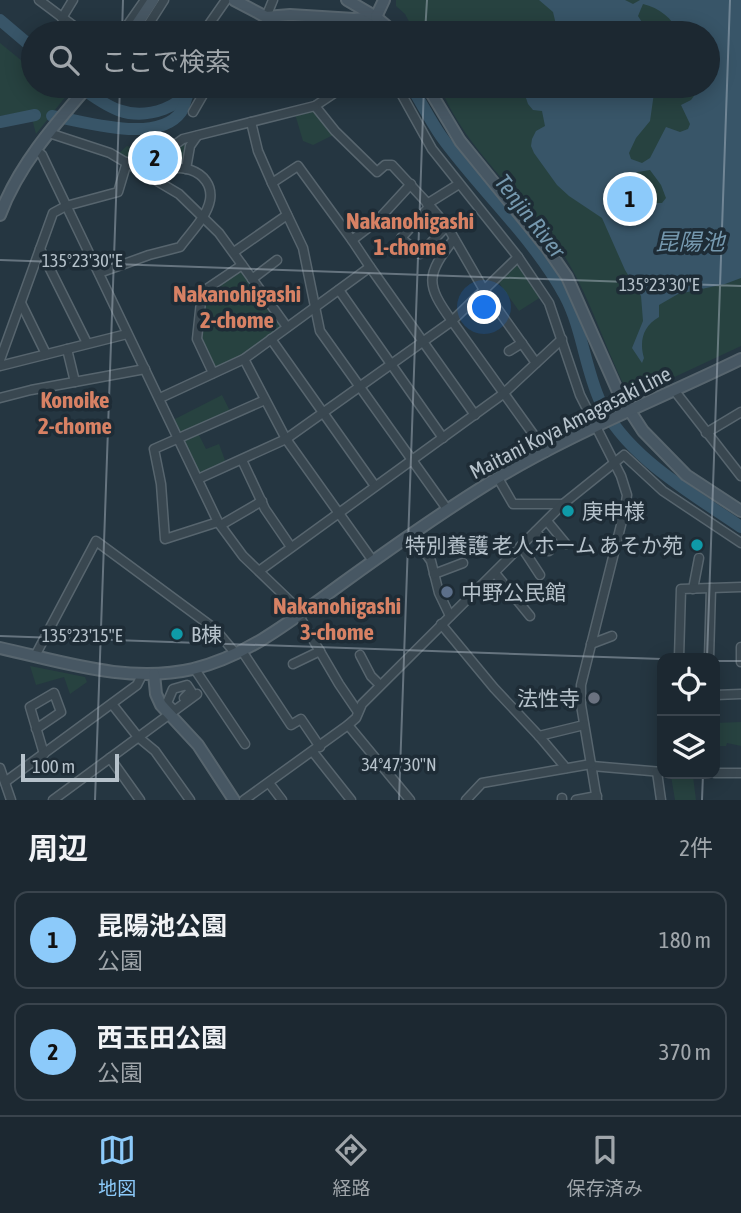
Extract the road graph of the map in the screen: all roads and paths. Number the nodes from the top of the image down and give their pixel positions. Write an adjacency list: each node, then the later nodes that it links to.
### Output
1 (39, 0): 13 (street)
2 (73, 0): 13 (street)
3 (145, 0): 15 (street)
4 (153, 0): 16 (main road)
5 (164, 0): 17 (street)
6 (226, 0): 18 (street)
7 (234, 0): 11 (main road)
8 (273, 0): 11 (street)
9 (347, 0): 12 (main road)
10 (384, 0): 12 (main road)
11 (265, 17): 12 (main road)
12 (376, 17): 19 (main road)
13 (62, 18): 14 (street)
14 (66, 21)
15 (130, 21)
16 (139, 21)
17 (151, 21)
18 (211, 21)
19 (380, 21)
20 (77, 98): 28 (main road)
21 (201, 98): 26 (street)
22 (327, 98): 25 (street)
23 (404, 98): 37 (street)
24 (434, 98): 85 (main road)
25 (315, 106): 27 (street); 36 (street)
26 (193, 112)
27 (251, 122): 29 (street); 35 (street)
28 (49, 133): 31 (main road); 32 (street)
29 (197, 136): 30 (street); 33 (street)
30 (150, 148)
31 (36, 150): 39 (street); 40 (main road)
32 (127, 162): 34 (street); 39 (street)
33 (186, 169): 34 (street); 42 (street)
34 (155, 179): 42 (street)
35 (272, 183): 41 (street); 45 (street)
36 (411, 184): 38 (street); 45 (street)
37 (459, 184): 38 (street); 48 (street)
38 (428, 205): 43 (street); 43 (street)
39 (66, 206): 46 (street); 52 (street)
40 (0, 215)
41 (287, 215): 47 (street); 57 (street)
42 (203, 216): 47 (street); 52 (street)
43 (447, 226): 44 (street)
44 (454, 239): 55 (street); 58 (street)
45 (352, 240): 51 (street)
46 (40, 249): 56 (street); 64 (street)
47 (234, 252): 50 (street)
48 (519, 257): 55 (street); 62 (street)
49 (277, 260): 53 (street)
50 (242, 265): 53 (street); 76 (street)
51 (370, 267): 54 (street); 63 (street)
52 (99, 273): 60 (street)
53 (252, 279): 59 (street)
54 (339, 290): 57 (street); 73 (street)
55 (484, 290): 58 (street); 65 (street)
56 (21, 303): 68 (street); 71 (street)
57 (315, 308): 59 (street); 78 (street)
58 (452, 320): 63 (street); 80 (street)
59 (286, 327): 61 (street)
60 (127, 334): 64 (street); 75 (street)
61 (271, 339): 69 (street); 84 (street)
62 (562, 339): 72 (street); 88 (street)
63 (423, 341): 73 (street); 87 (street)
64 (86, 343): 66 (street)
65 (522, 343): 67 (street); 72 (street)
66 (67, 349): 68 (street); 77 (street)
67 (509, 351)
68 (46, 354): 74 (street)
69 (244, 359): 76 (street); 83 (street)
70 (741, 359): 79 (main road, Maitani Koya Amagasaki Line)
71 (0, 360)
72 (536, 363): 80 (street)
73 (390, 364): 78 (street); 91 (street)
74 (0, 366)
75 (145, 369): 77 (street); 82 (street)
76 (212, 373): 82 (street)
77 (75, 382): 81 (street)
78 (359, 387): 84 (street); 95 (street)
79 (674, 390): 85 (main road, Maitani Koya Amagasaki Line); 89 (street)
80 (503, 394): 87 (street); 93 (street)
81 (0, 398)
82 (159, 398): 90 (street)
83 (265, 400): 90 (street); 92 (street)
84 (323, 412): 92 (street); 100 (street)
85 (626, 412): 88 (main road, Maitani Koya Amagasaki Line); 104 (main road)
86 (741, 412): 89 (street)
87 (475, 415): 91 (street)
88 (599, 426): 93 (main road, Maitani Koya Amagasaki Line); 96 (street)
89 (706, 433): 97 (street)
90 (179, 438): 99 (street); 107 (street)
91 (443, 438): 95 (street)
92 (286, 439): 94 (street); 105 (street)
93 (546, 452): 98 (main road, Maitani Koya Amagasaki Line)
94 (242, 460): 99 (street); 101 (street)
95 (412, 460): 100 (street); 103 (street)
96 (615, 463): 102 (street); 110 (street); 132 (street)
97 (741, 477)
98 (498, 478): 102 (street); 103 (main road, Maitani Koya Amagasaki Line)
99 (198, 479): 107 (street)
100 (375, 486): 105 (street)
101 (262, 501): 107 (street); 112 (street)
102 (563, 504): 106 (street)
103 (447, 509): 109 (main road, Maitani Koya Amagasaki Line)
104 (741, 511)
105 (338, 513): 112 (street); 117 (street)
106 (547, 520): 108 (street); 111 (street)
107 (219, 523): 120 (street)
108 (536, 531): 113 (street); 115 (street)
109 (412, 534): 117 (main road, Maitani Koya Amagasaki Line); 122 (street)
110 (741, 543)
111 (566, 544)
112 (291, 547): 120 (street)
113 (521, 547): 118 (street); 123 (street)
114 (502, 551): 118 (street)
115 (550, 551)
116 (699, 558): 126 (street)
117 (373, 561): 127 (main road, Maitani Koya Amagasaki Line)
118 (506, 562): 121 (street)
119 (463, 563): 122 (street)
120 (259, 571): 127 (street)
121 (495, 573): 128 (street); 129 (street)
122 (434, 575): 129 (street)
123 (540, 575)
124 (741, 587): 125 (street)
125 (712, 588): 126 (street); 138 (street)
126 (693, 589): 137 (street)
127 (299, 614): 135 (street); 136 (main road, Maitani Koya Amagasaki Line)
128 (530, 615)
129 (450, 616): 130 (street)
130 (441, 624): 146 (street); 156 (street)
131 (612, 636): 132 (street)
132 (591, 644): 154 (street)
133 (741, 647): 141 (street)
134 (0, 648): 140 (main road, Maitani Koya Amagasaki Line)
135 (320, 651): 142 (street); 152 (street)
136 (239, 653): 140 (street); 143 (main road, Maitani Koya Amagasaki Line); 159 (street)
137 (680, 653)
138 (709, 653)
139 (360, 655): 146 (street)
140 (35, 656): 145 (main road, Maitani Koya Amagasaki Line)
141 (741, 662)
142 (293, 664)
143 (194, 668): 144 (main road, Maitani Koya Amagasaki Line); 158 (street)
144 (154, 674): 145 (main road, Maitani Koya Amagasaki Line); 151 (main road)
145 (142, 675): 150 (street)
146 (380, 685): 152 (street)
147 (197, 694): 151 (street)
148 (741, 694): 149 (street)
149 (720, 695)
150 (112, 704): 157 (street); 160 (street)
151 (171, 711): 157 (street); 176 (main road)
152 (358, 712): 153 (street)
153 (348, 725): 159 (street); 180 (street)
154 (584, 725): 156 (street); 162 (street)
155 (36, 729): 155 (street); 160 (street)
156 (540, 736): 164 (street)
157 (138, 737): 161 (street); 175 (street)
158 (245, 744)
159 (316, 749): 170 (street); 179 (street)
160 (44, 754): 169 (street)
161 (110, 758): 173 (street); 174 (street)
162 (592, 765): 164 (street); 165 (street); 171 (street)
163 (0, 768): 169 (street)
164 (566, 768): 181 (street)
165 (657, 772)
166 (720, 773): 167 (street)
167 (741, 773)
168 (660, 779): 183 (street)
169 (5, 782): 172 (street)
170 (269, 783): 177 (street); 178 (street)
171 (597, 798): 182 (street)
172 (10, 800)
173 (53, 800)
174 (139, 800)
175 (190, 800)
176 (234, 800)
177 (244, 800)
178 (282, 800)
179 (351, 800)
180 (410, 800)
181 (466, 800)
182 (576, 800)
183 (661, 800)

